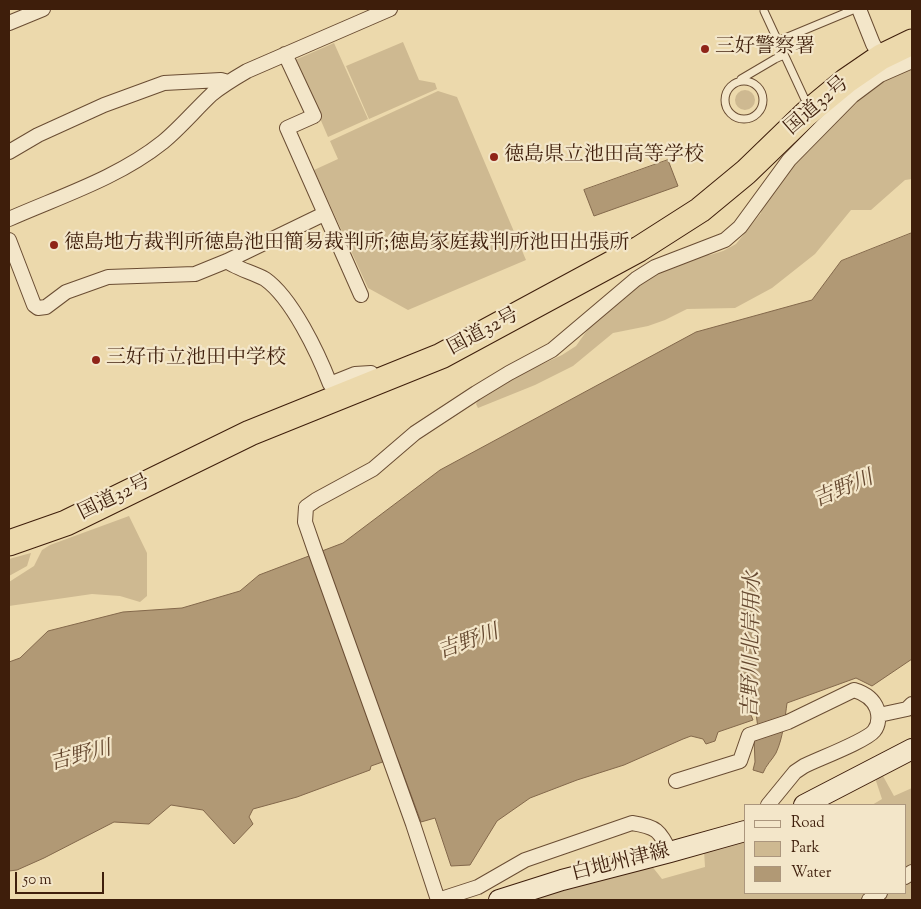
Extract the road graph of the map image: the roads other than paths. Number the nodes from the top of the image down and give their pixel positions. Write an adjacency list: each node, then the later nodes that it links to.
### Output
1 (43, 9): 6 (street)
2 (390, 9): 9 (street)
3 (855, 9): 7 (lane)
4 (859, 9): 11 (street)
5 (764, 12): 7 (lane)
6 (9, 23)
7 (778, 42): 10 (lane)
8 (912, 42): 11 (highway, 国道32号)
9 (285, 54): 14 (street); 17 (street)
10 (784, 55): 13 (lane); 15 (lane)
11 (881, 57): 15 (highway, 国道32号)
12 (912, 61): 32 (street)
13 (740, 80): 13 (lane)
14 (228, 82): 16 (street); 18 (street)
15 (810, 111): 22 (highway, 国道32号)
16 (11, 145)
17 (324, 214): 20 (street); 21 (street)
18 (9, 219)
19 (9, 240): 20 (street)
20 (227, 261): 22 (street)
21 (361, 295)
22 (377, 382): 23 (highway, 国道32号)
23 (9, 543)
24 (912, 704): 25 (street)
25 (879, 715): 27 (street); 28 (street)
26 (912, 749): 29 (main road)
27 (676, 781)
28 (769, 804)
29 (806, 804)
30 (744, 831): 31 (main road, 白地州津線)
31 (670, 852): 32 (street); 33 (main road, 白地州津線)
32 (438, 900)
33 (499, 900)

